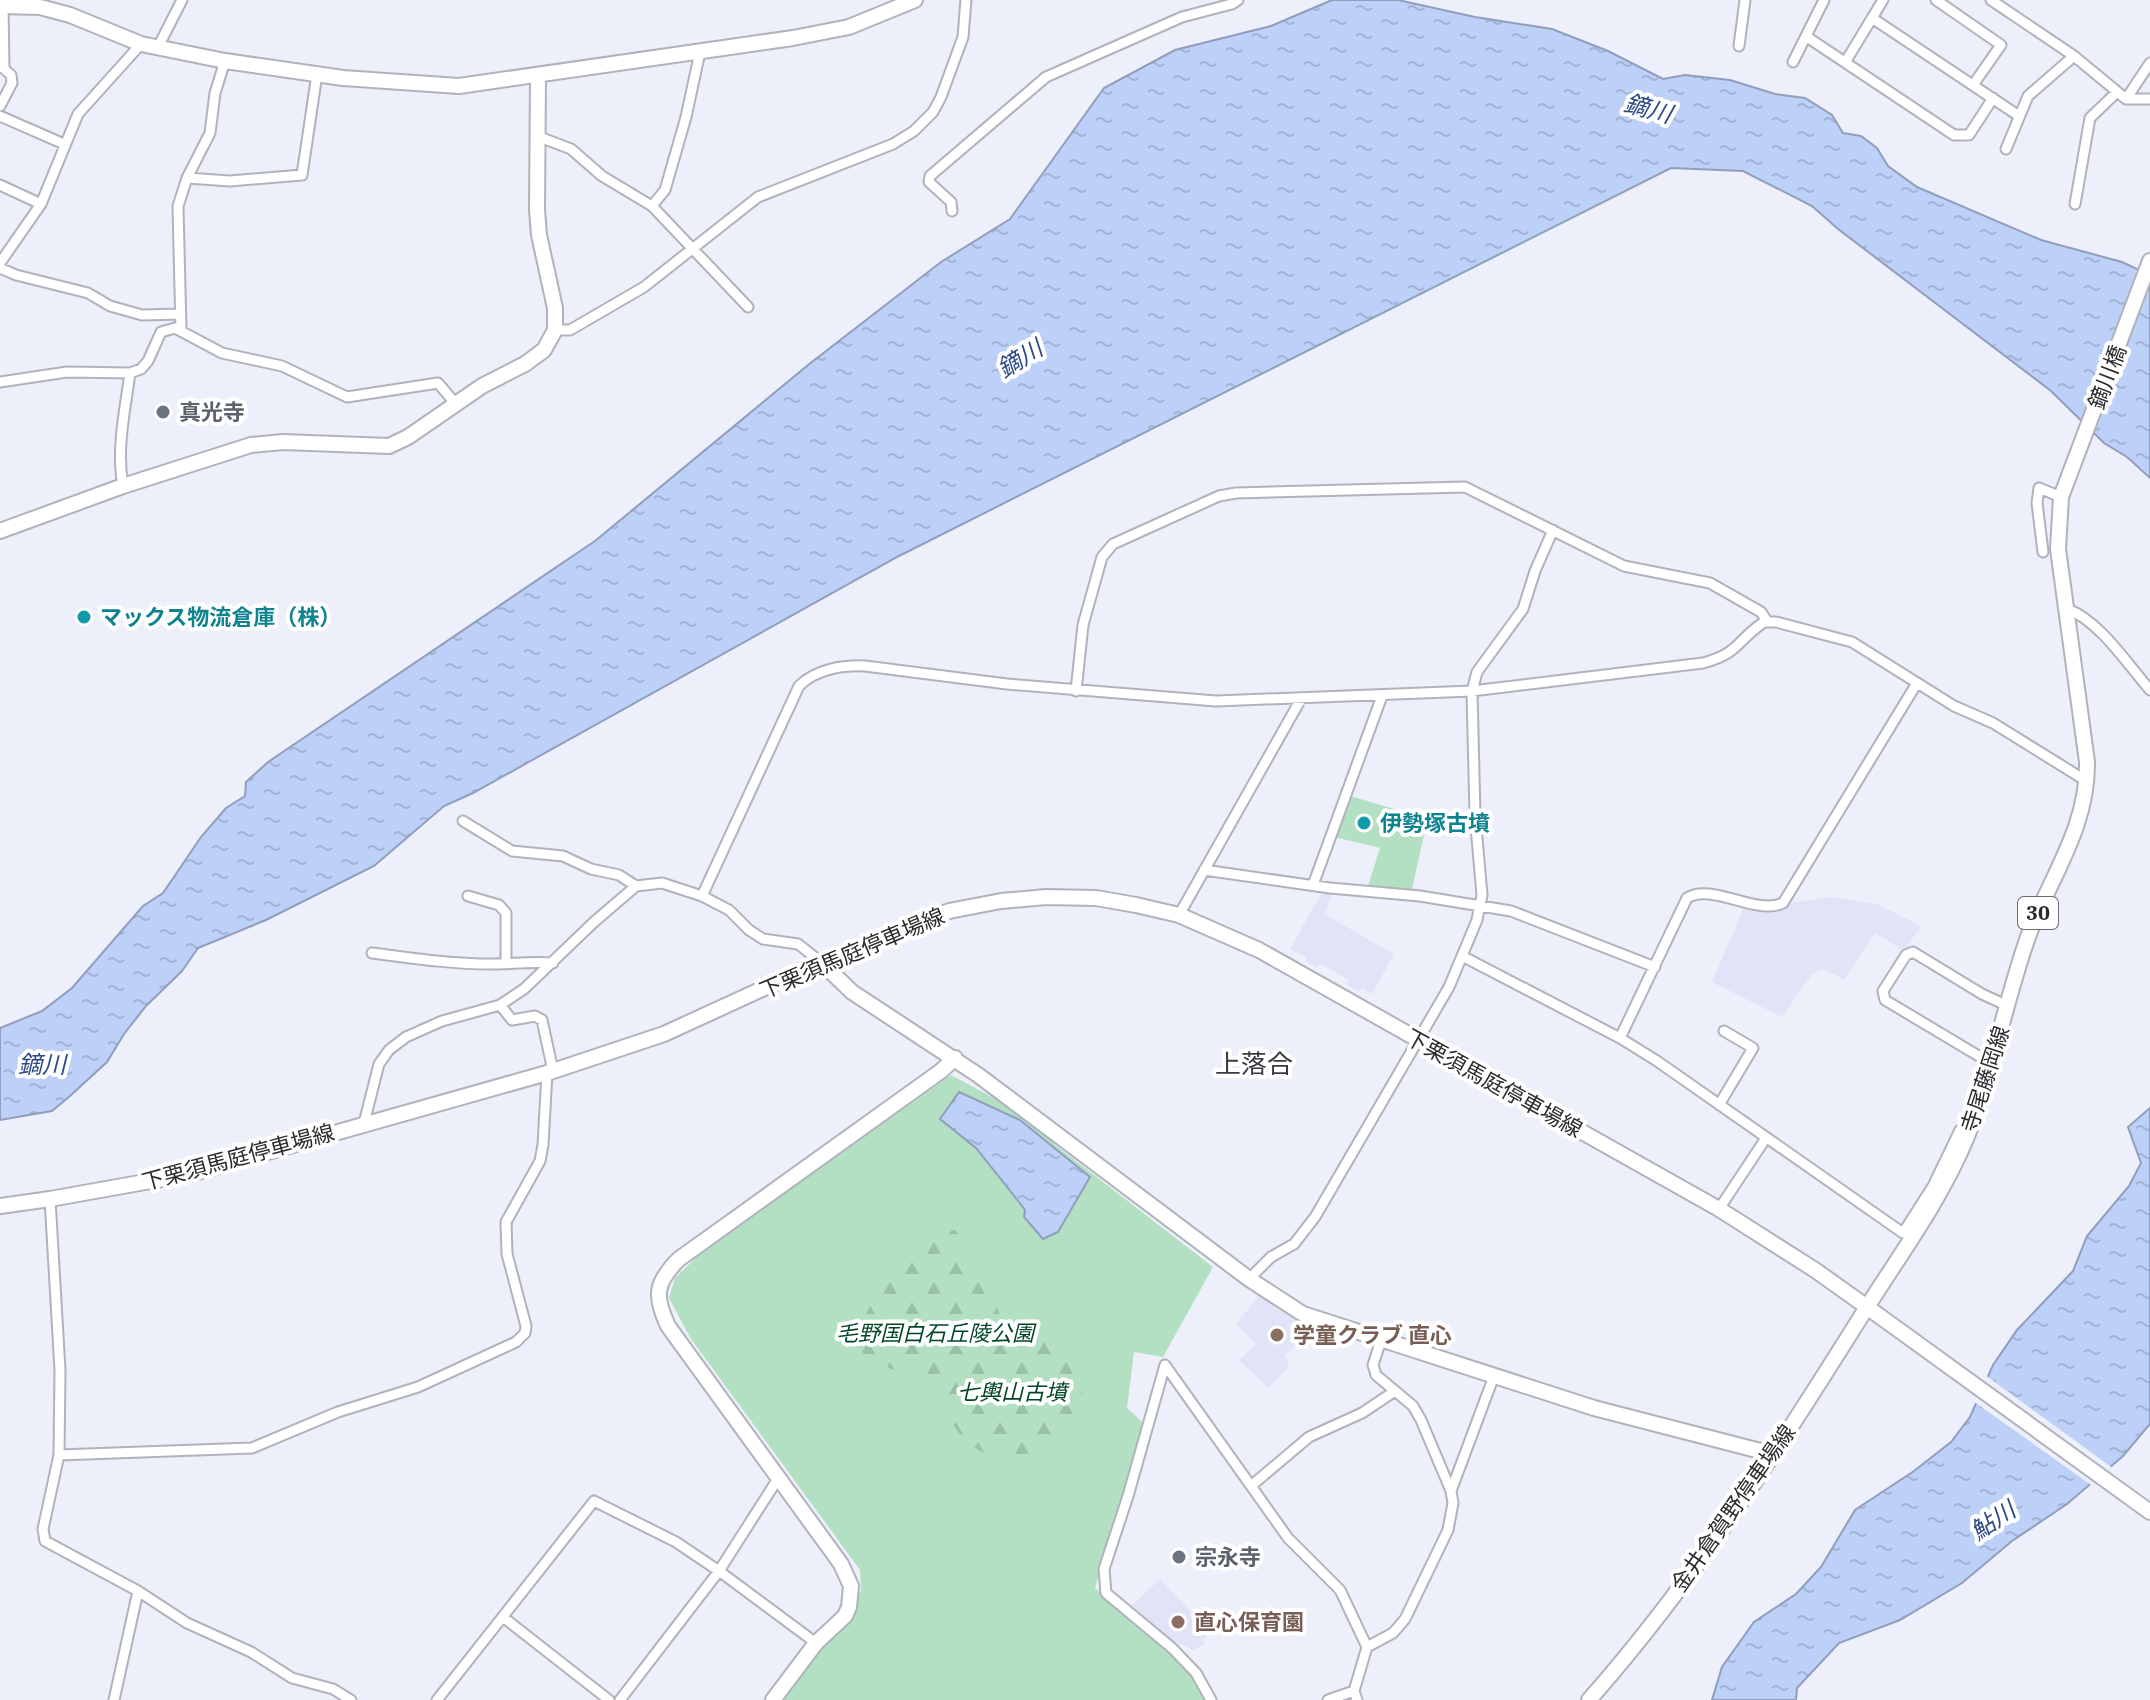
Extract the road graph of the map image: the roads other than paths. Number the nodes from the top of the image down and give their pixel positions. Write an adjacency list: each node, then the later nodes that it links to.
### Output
1 (23, 0): 13 (street)
2 (182, 0): 19 (street)
3 (915, 0): 20 (main road)
4 (966, 0): 46 (street)
5 (1190, 0): 14 (street)
6 (1238, 0): 14 (street)
7 (1745, 0): 18 (street)
8 (1824, 0): 16 (street)
9 (1883, 0): 15 (street)
10 (1936, 0): 29 (street)
11 (1991, 0): 21 (street)
12 (2, 6): 13 (main road); 26 (street)
13 (40, 7): 17 (main road)
14 (1194, 13): 45 (street)
15 (1872, 18): 23 (street); 29 (street)
16 (1807, 37): 23 (street); 24 (street)
17 (141, 44): 19 (main road); 38 (street)
18 (1739, 46)
19 (158, 47): 22 (main road)
20 (700, 52): 28 (main road); 44 (street)
21 (2074, 56): 30 (street); 36 (street)
22 (225, 61): 27 (main road); 40 (street)
23 (1846, 61): 31 (street)
24 (1793, 62)
25 (2150, 63): 32 (street)
26 (2, 67): 34 (street)
27 (317, 74): 28 (main road); 40 (street)
28 (538, 77): 37 (main road)
29 (1973, 85): 31 (street)
30 (2117, 92): 32 (street); 43 (street)
31 (1993, 98): 36 (street)
32 (2126, 99): 33 (street)
33 (2150, 99)
34 (0, 106)
35 (0, 116): 38 (street)
36 (2019, 116): 39 (street)
37 (537, 136): 44 (street); 51 (main road)
38 (64, 144): 42 (street)
39 (2006, 149)
40 (187, 178): 50 (street)
41 (0, 185): 42 (street)
42 (41, 204): 48 (street)
43 (2075, 204)
44 (652, 206): 46 (street)
45 (952, 211)
46 (693, 249): 49 (street); 51 (street)
47 (2150, 261): 57 (main road, 鏑川橋 / 30)
48 (0, 266): 50 (street)
49 (748, 307)
50 (180, 314): 52 (street)
51 (555, 330): 55 (main road)
52 (181, 331): 53 (street); 55 (street)
53 (130, 373): 54 (street); 56 (street)
54 (0, 382)
55 (455, 403): 56 (main road)
56 (123, 486): 59 (main road)
57 (2062, 495): 60 (street); 61 (main road, 寺尾藤岡線 / 30)
58 (1553, 530): 62 (street); 65 (street); 66 (street)
59 (0, 531)
60 (2043, 552)
61 (2067, 609): 64 (street); 69 (main road, 寺尾藤岡線 / 30)
62 (1767, 621): 63 (street); 66 (street)
63 (1917, 683): 69 (street); 83 (street)
64 (2150, 690)
65 (1076, 691): 68 (street); 75 (street)
66 (1472, 691): 67 (street); 76 (street)
67 (1382, 696): 68 (street); 72 (street)
68 (1301, 699): 71 (street)
69 (2088, 782): 85 (main road, 寺尾藤岡線 / 30)
70 (463, 821): 73 (street)
71 (1204, 870): 72 (street); 77 (street)
72 (1313, 885): 76 (street)
73 (636, 886): 75 (street); 82 (street)
74 (468, 896): 81 (street)
75 (702, 896): 80 (street)
76 (1481, 907): 79 (street); 83 (street)
77 (1179, 915): 80 (main road, 下栗須馬庭停車場線); 88 (main road, 下栗須馬庭停車場線)
78 (372, 953): 81 (street)
79 (1462, 956): 87 (street); 88 (street)
80 (821, 962): 89 (main road); 91 (main road, 下栗須馬庭停車場線)
81 (506, 963): 82 (street)
82 (553, 963): 84 (street)
83 (1655, 967): 87 (street)
84 (500, 1005): 91 (street); 93 (street)
85 (2008, 1006): 90 (main road, 寺尾藤岡線 / 30); 90 (street)
86 (1724, 1031): 92 (street)
87 (1620, 1038): 92 (street)
88 (1418, 1041): 98 (main road, 下栗須馬庭停車場線); 99 (street)
89 (955, 1058): 99 (main road); 106 (main road)
90 (1992, 1062): 94 (main road, 寺尾藤岡線 / 30)
91 (550, 1072): 93 (main road, 下栗須馬庭停車場線); 105 (street)
92 (1719, 1105): 95 (street)
93 (364, 1123): 96 (main road, 下栗須馬庭停車場線)
94 (1970, 1128): 95 (street); 100 (main road, 寺尾藤岡線 / 30)
95 (1766, 1138): 98 (street)
96 (50, 1199): 97 (main road, 下栗須馬庭停車場線); 105 (street)
97 (0, 1206)
98 (1719, 1209): 100 (main road, 下栗須馬庭停車場線)
99 (1249, 1279): 101 (main road)
100 (1867, 1307): 104 (main road, 金井倉賀野停車場線); 109 (main road)
101 (1381, 1340): 102 (main road); 103 (street)
102 (1494, 1376): 104 (main road); 108 (street)
103 (1395, 1391): 107 (street); 108 (street)
104 (1772, 1454): 124 (main road, 金井倉賀野停車場線)
105 (59, 1455): 111 (street)
106 (779, 1477): 110 (street); 113 (main road)
107 (1251, 1486): 114 (street); 122 (street)
108 (1451, 1491): 114 (street)
109 (2150, 1512)
110 (719, 1571): 112 (street); 113 (street); 120 (street)
111 (138, 1591): 116 (street); 117 (street)
112 (503, 1617): 118 (street); 119 (street)
113 (816, 1643): 121 (main road)
114 (1367, 1647): 115 (street)
115 (1356, 1695): 123 (street)
116 (114, 1700)
117 (351, 1700)
118 (437, 1700)
119 (609, 1700)
120 (620, 1700)
121 (773, 1700)
122 (1211, 1700)
123 (1328, 1700)
124 (1589, 1700)

